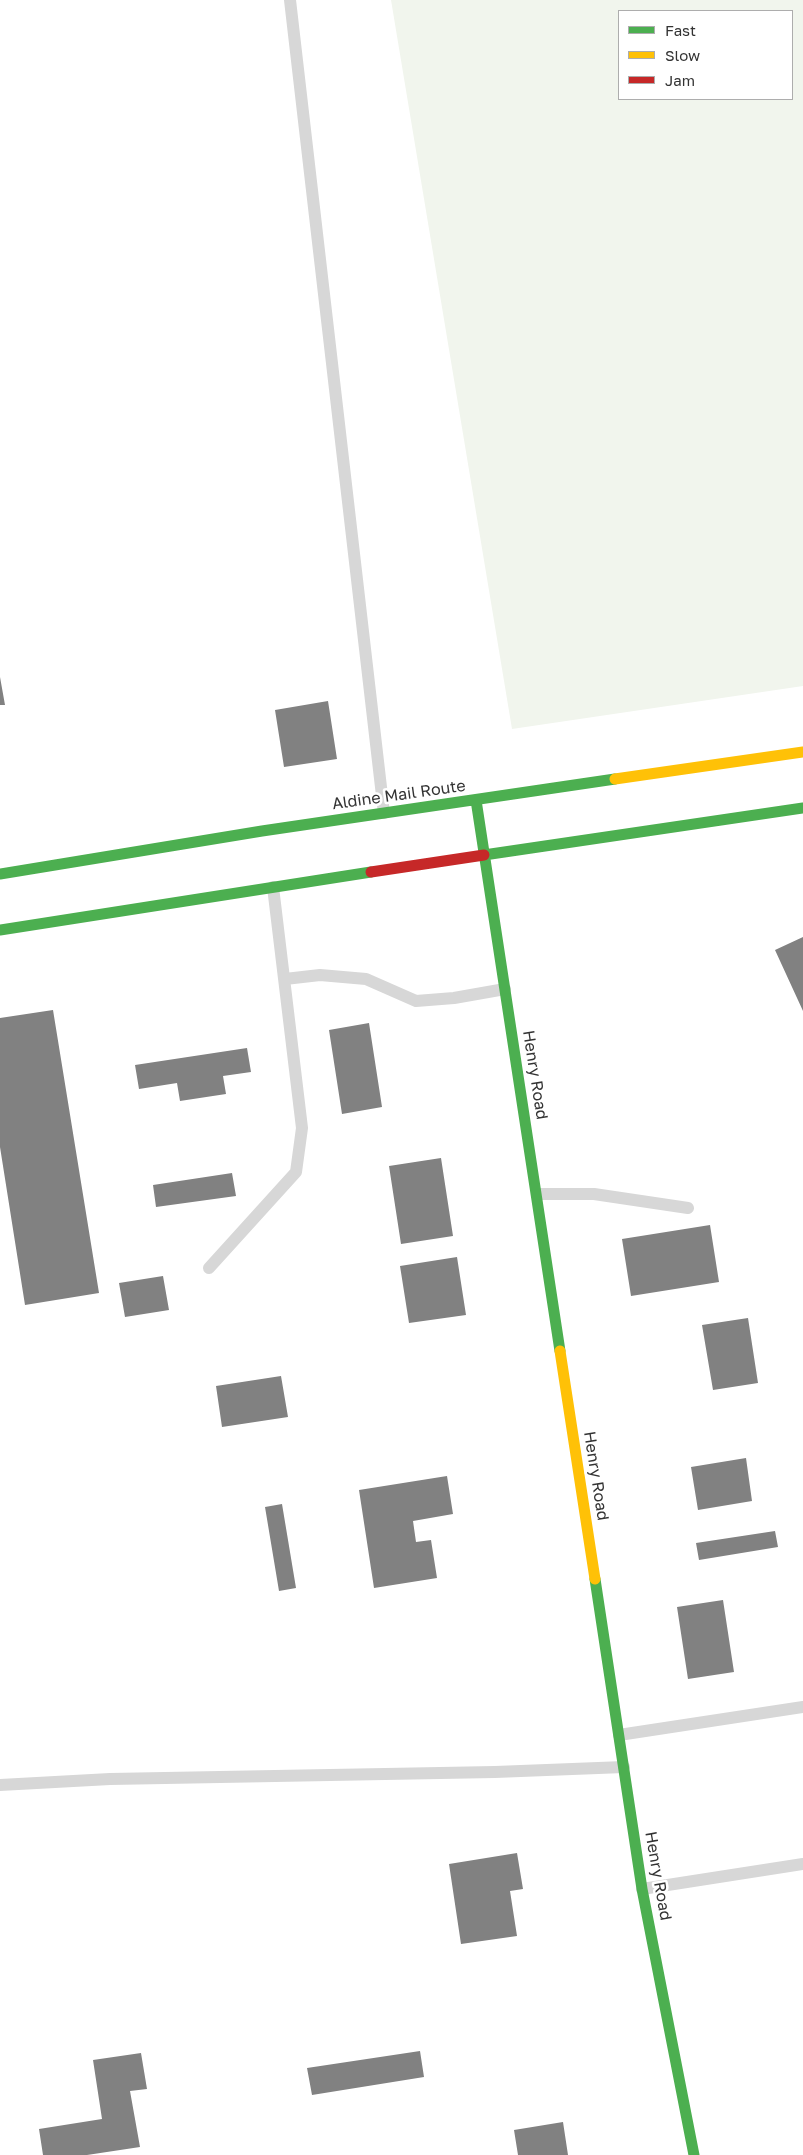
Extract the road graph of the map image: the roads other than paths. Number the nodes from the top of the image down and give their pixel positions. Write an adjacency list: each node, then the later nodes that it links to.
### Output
1 (290, 0): 5 (lane)
2 (803, 752): 3 (main road, Aldine Mail Route)
3 (476, 800): 5 (main road, Aldine Mail Route); 6 (main road, Henry Road)
4 (803, 808): 6 (main road)
5 (384, 813): 7 (main road, Aldine Mail Route)
6 (485, 856): 8 (main road); 11 (main road, Henry Road)
7 (0, 874)
8 (273, 887): 9 (main road); 10 (lane)
9 (0, 930)
10 (285, 979): 11 (lane); 14 (lane)
11 (505, 989): 12 (main road, Henry Road)
12 (536, 1194): 13 (lane); 16 (main road, Henry Road)
13 (688, 1208)
14 (209, 1268)
15 (803, 1707): 16 (lane)
16 (619, 1735): 17 (main road, Henry Road)
17 (624, 1767): 18 (lane); 20 (main road, Henry Road)
18 (0, 1785)
19 (803, 1864): 20 (lane)
20 (642, 1889): 21 (main road, Henry Road)
21 (694, 2155)

